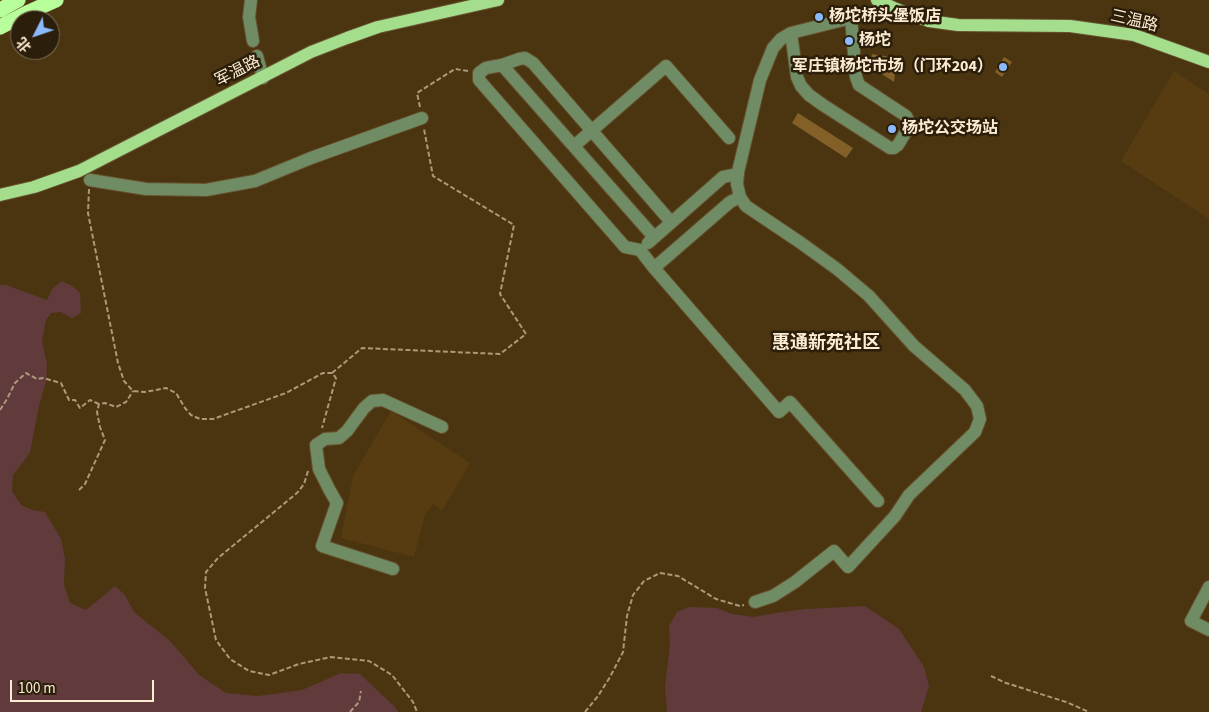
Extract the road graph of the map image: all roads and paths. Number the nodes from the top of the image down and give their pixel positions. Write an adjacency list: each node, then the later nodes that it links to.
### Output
1 (18, 0): 7 (highway)
2 (56, 0): 9 (highway)
3 (251, 0): 11 (street)
4 (498, 0): 16 (main road, 军温路)
5 (877, 0): 6 (main road)
6 (896, 9): 8 (street); 13 (main road, 三温路)
7 (0, 10)
8 (851, 18): 10 (street); 10 (street)
9 (0, 28)
10 (791, 33): 21 (street)
11 (253, 40)
12 (257, 56): 16 (street)
13 (1209, 62)
14 (502, 65): 15 (street); 18 (street); 20 (street)
15 (479, 73): 17 (path); 27 (street)
16 (263, 78): 23 (main road, 军温路)
17 (422, 118): 22 (street); 29 (path)
18 (592, 131): 19 (street); 20 (street); 25 (street)
19 (729, 138)
20 (574, 146): 26 (street)
21 (738, 174): 24 (street); 25 (street)
22 (90, 180): 30 (path)
23 (0, 195)
24 (740, 197): 28 (street); 40 (street)
25 (671, 222): 26 (street)
26 (654, 237): 27 (street)
27 (640, 250): 28 (street)
28 (654, 268): 37 (street)
29 (332, 373): 30 (path); 33 (path)
30 (133, 391): 31 (path)
31 (99, 404): 32 (path); 36 (path)
32 (0, 410)
33 (322, 427)
34 (442, 427): 38 (street)
35 (309, 468): 45 (path)
36 (79, 490)
37 (878, 502)
38 (393, 568)
39 (1209, 587): 41 (street)
40 (755, 602): 46 (path)
41 (1209, 630)
42 (991, 676): 47 (path)
43 (362, 691): 44 (path)
44 (350, 712)
45 (417, 712)
46 (585, 712)
47 (1089, 712)

